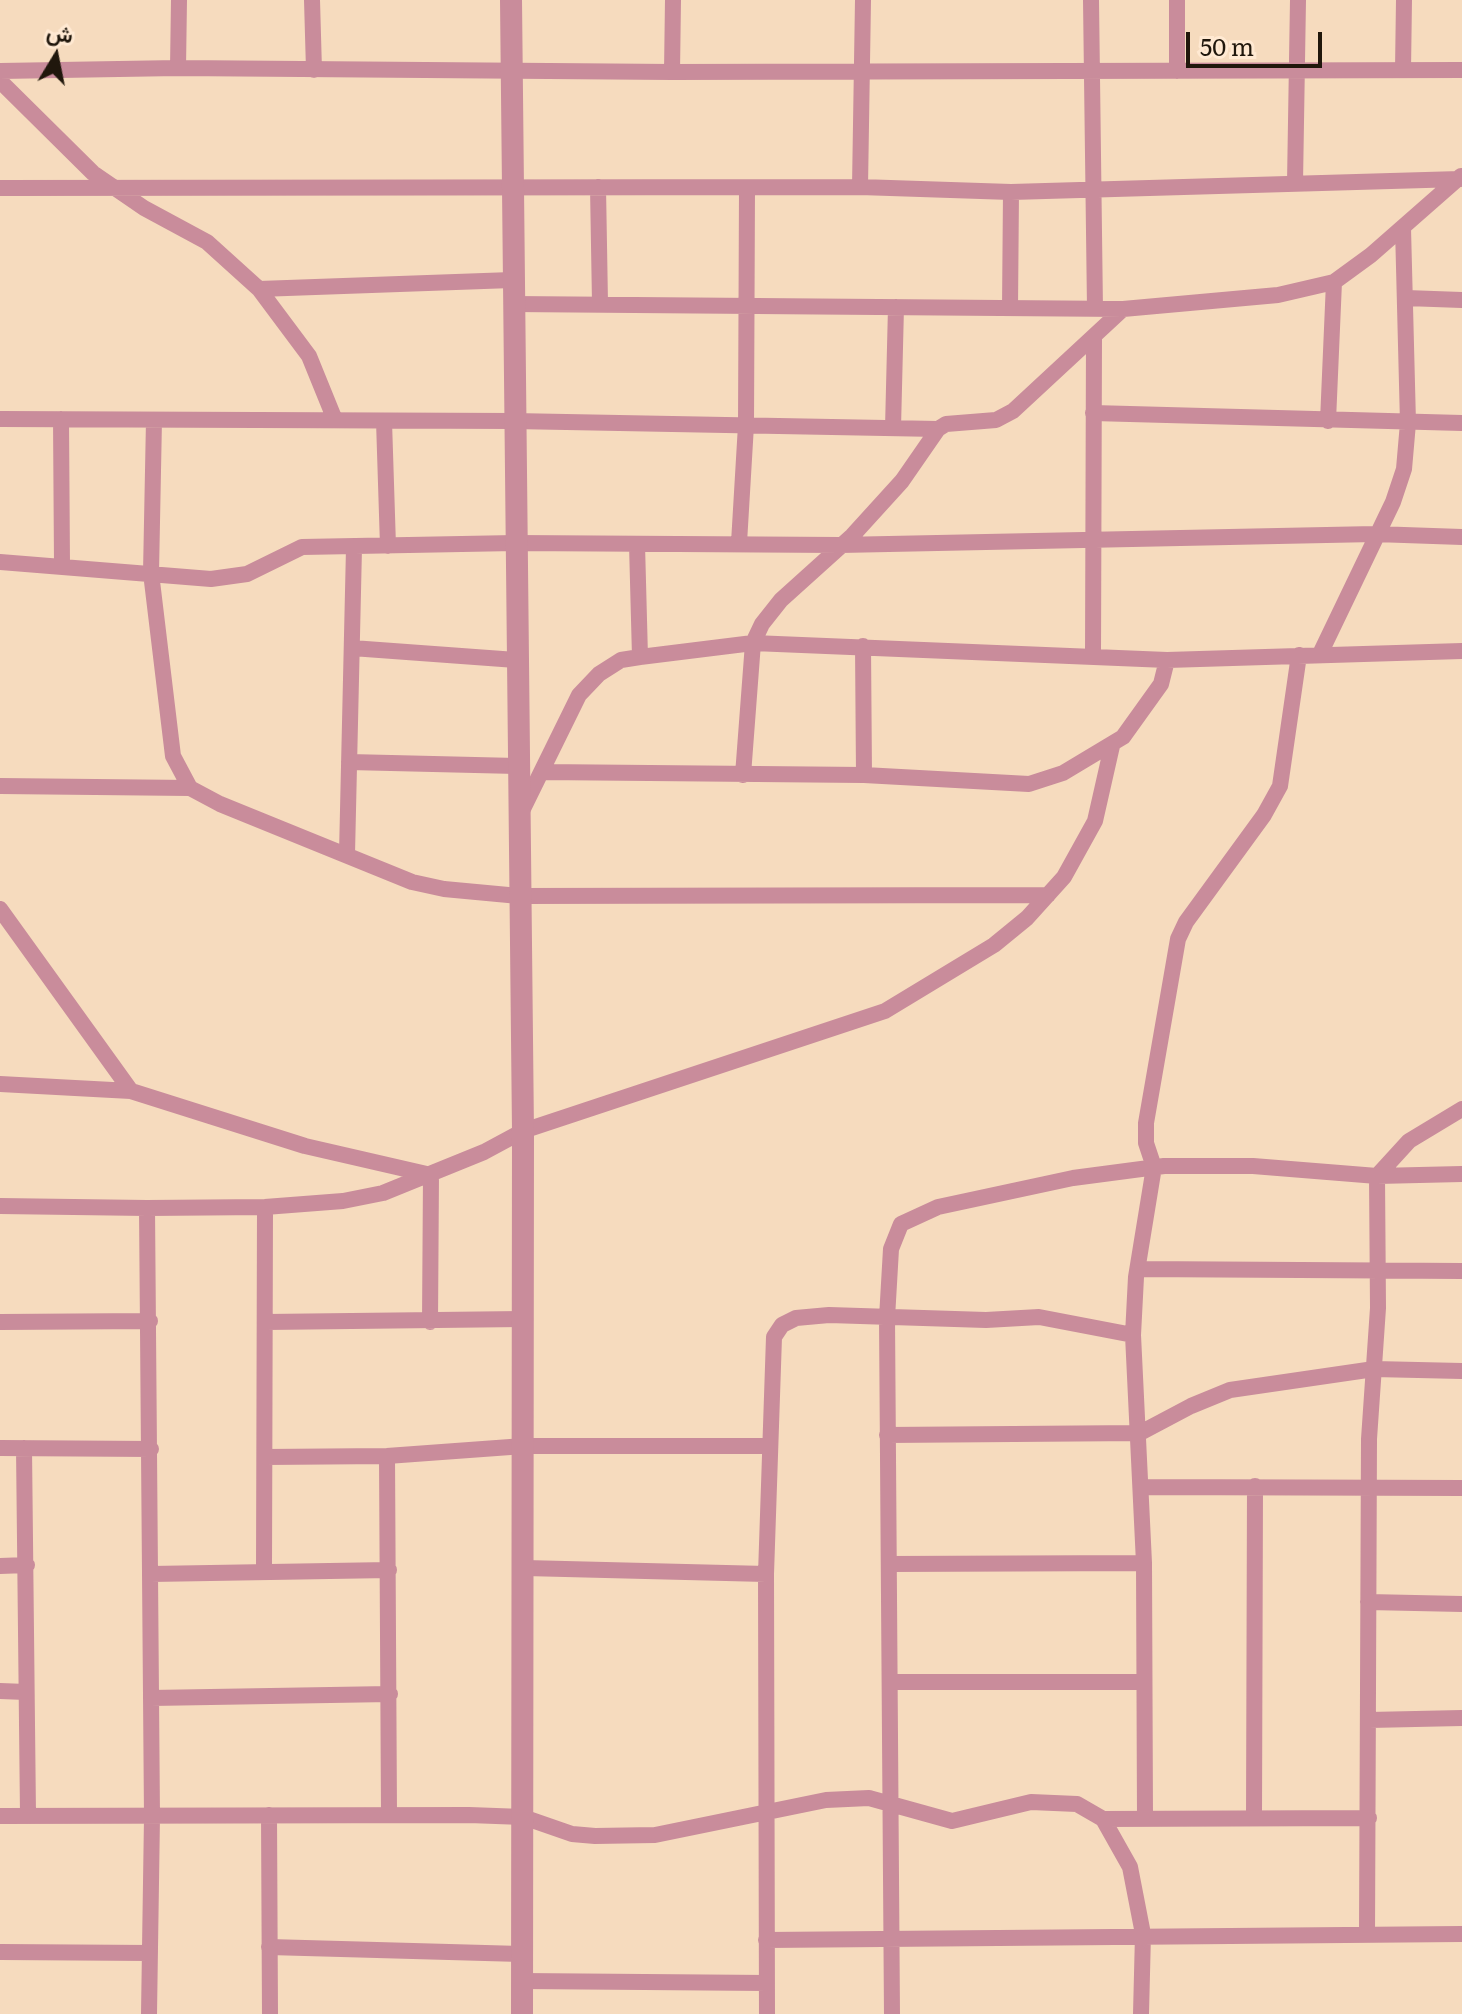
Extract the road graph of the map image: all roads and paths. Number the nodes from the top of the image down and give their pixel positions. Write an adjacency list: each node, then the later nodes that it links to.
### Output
1 (179, 0): 10 (street)
2 (312, 0): 12 (street)
3 (511, 0): 11 (street)
4 (673, 0): 19 (street)
5 (863, 0): 20 (street)
6 (1091, 0): 17 (street)
7 (1177, 0): 18 (street)
8 (1298, 0): 13 (street)
9 (1404, 0): 14 (street)
10 (178, 68): 12 (street); 16 (street)
11 (514, 69): 12 (street); 19 (street); 24 (street)
12 (314, 70)
13 (1295, 70): 14 (street); 18 (street); 22 (street)
14 (1403, 70): 15 (street)
15 (1462, 70)
16 (0, 71)
17 (1093, 71): 18 (street); 20 (street); 28 (street)
18 (1177, 71)
19 (672, 72): 20 (street)
20 (862, 72): 26 (street)
21 (0, 81): 29 (street)
22 (1295, 183): 23 (street); 28 (street)
23 (1458, 183): 32 (street)
24 (513, 187): 25 (street); 29 (street); 33 (street)
25 (598, 187): 30 (street); 38 (street)
26 (860, 187): 30 (street); 31 (street)
27 (0, 188): 29 (street)
28 (1093, 188): 31 (street); 43 (street)
29 (116, 189): 35 (street)
30 (747, 189): 40 (street)
31 (1011, 192): 42 (street)
32 (1403, 228): 34 (street); 36 (street)
33 (512, 280): 35 (street); 39 (street)
34 (1334, 282): 44 (street); 53 (street)
35 (259, 289): 50 (street)
36 (1406, 298): 37 (street); 54 (street)
37 (1462, 300)
38 (600, 303): 39 (street); 40 (street)
39 (512, 304): 52 (street)
40 (746, 306): 41 (street); 56 (street)
41 (896, 307): 42 (street); 57 (street)
42 (1010, 308): 43 (street)
43 (1095, 309): 44 (street)
44 (1123, 309): 45 (street)
45 (1094, 338): 46 (street); 58 (street)
46 (1093, 413): 53 (street); 61 (street)
47 (0, 419): 48 (street)
48 (61, 419): 49 (street); 69 (street)
49 (154, 420): 50 (street); 70 (street)
50 (335, 420): 51 (street)
51 (384, 421): 52 (street); 66 (street)
52 (513, 421): 56 (street); 62 (street)
53 (1328, 421): 54 (street)
54 (1408, 423): 55 (street); 59 (street)
55 (1462, 423)
56 (746, 425): 57 (street); 63 (street)
57 (893, 428): 58 (street)
58 (938, 429): 65 (street)
59 (1375, 534): 60 (street); 61 (street); 75 (street)
60 (1462, 537)
61 (1092, 540): 65 (street); 76 (street)
62 (515, 543): 64 (street); 66 (street); 79 (street)
63 (739, 543): 64 (street); 65 (street)
64 (637, 544): 78 (street)
65 (840, 545): 71 (street)
66 (388, 546): 67 (street)
67 (354, 548): 70 (street); 73 (street)
68 (0, 562): 69 (street)
69 (62, 564): 70 (street)
70 (151, 573): 88 (street)
71 (753, 643): 72 (street); 78 (street); 85 (street)
72 (863, 646): 76 (street); 86 (street)
73 (352, 648): 79 (street); 82 (street)
74 (1462, 651): 75 (street)
75 (1320, 654): 77 (street)
76 (1093, 655): 80 (street)
77 (1299, 655): 80 (street); 98 (street)
78 (640, 657): 84 (street)
79 (516, 660): 83 (street)
80 (1167, 660): 81 (street)
81 (1112, 746): 86 (street); 91 (street)
82 (349, 762): 83 (street); 90 (street)
83 (517, 766): 89 (street)
84 (542, 772): 85 (street); 89 (street)
85 (743, 775): 86 (street)
86 (864, 775)
87 (0, 786): 88 (street)
88 (190, 788): 90 (street)
89 (518, 820): 92 (street)
90 (347, 854): 92 (street)
91 (1048, 895): 92 (street); 97 (street)
92 (519, 896): 97 (street)
93 (0, 909): 95 (street)
94 (0, 1084): 95 (street)
95 (131, 1091): 100 (street)
96 (1462, 1109): 101 (street)
97 (523, 1131): 100 (street); 109 (street)
98 (1154, 1167): 101 (street); 105 (street); 108 (street)
99 (1462, 1174): 101 (street)
100 (431, 1175): 103 (street); 113 (street)
101 (1377, 1176): 106 (street)
102 (0, 1206): 104 (street)
103 (265, 1207): 104 (street); 112 (street)
104 (147, 1208): 110 (street)
105 (1138, 1269): 106 (street); 114 (street)
106 (1377, 1271): 107 (street); 115 (street)
107 (1462, 1271)
108 (887, 1318): 114 (street); 118 (street); 120 (street)
109 (522, 1319): 113 (street); 119 (street)
110 (150, 1321): 111 (street); 123 (street)
111 (0, 1322)
112 (266, 1322): 113 (street); 125 (street)
113 (430, 1322)
114 (1133, 1335): 117 (street)
115 (1374, 1369): 116 (street); 117 (street); 128 (street)
116 (1462, 1371)
117 (1140, 1433): 118 (street); 127 (street)
118 (887, 1435): 131 (street)
119 (524, 1446): 120 (street); 124 (street); 134 (street)
120 (770, 1446): 138 (street)
121 (0, 1448): 122 (street)
122 (24, 1448): 123 (street); 132 (street)
123 (151, 1449): 137 (street)
124 (387, 1456): 125 (street); 136 (street)
125 (265, 1457): 135 (street)
126 (1255, 1486): 127 (street); 128 (street); 157 (street)
127 (1141, 1487): 130 (street)
128 (1369, 1487): 129 (street); 139 (street)
129 (1462, 1488)
130 (1144, 1563): 131 (street); 142 (street)
131 (889, 1564): 141 (street)
132 (27, 1565): 133 (street); 144 (street)
133 (0, 1566)
134 (525, 1568): 138 (street); 156 (street)
135 (264, 1570): 136 (street); 137 (street)
136 (389, 1570): 145 (street)
137 (151, 1574): 146 (street)
138 (766, 1574): 150 (street)
139 (1368, 1602): 140 (street); 148 (street)
140 (1462, 1604)
141 (890, 1682): 142 (street); 149 (street)
142 (1144, 1682): 160 (street)
143 (0, 1691): 144 (street)
144 (26, 1692): 152 (street)
145 (390, 1694): 146 (street); 151 (street)
146 (151, 1698): 155 (street)
147 (1462, 1718): 148 (street)
148 (1369, 1720): 158 (street)
149 (891, 1804): 150 (street); 159 (street); 165 (street)
150 (765, 1812): 156 (street); 164 (street)
151 (389, 1814): 153 (street); 156 (street)
152 (28, 1815): 154 (street); 155 (street)
153 (269, 1815): 155 (street); 166 (street)
154 (0, 1816)
155 (152, 1817): 168 (street)
156 (523, 1817): 169 (street)
157 (1254, 1817): 158 (street); 160 (street)
158 (1369, 1818): 162 (street)
159 (1103, 1819): 160 (street); 161 (street)
160 (1145, 1819)
161 (1143, 1934): 162 (street); 165 (street); 177 (street)
162 (1367, 1934): 163 (street)
163 (1462, 1934)
164 (766, 1940): 165 (street); 171 (street)
165 (891, 1941): 176 (street)
166 (269, 1947): 169 (street); 173 (street)
167 (0, 1952): 168 (street)
168 (150, 1953): 172 (street)
169 (521, 1954): 170 (street)
170 (521, 1981): 171 (street); 174 (street)
171 (767, 1983): 175 (street)
172 (149, 2014)
173 (270, 2014)
174 (522, 2014)
175 (767, 2014)
176 (892, 2014)
177 (1141, 2014)

